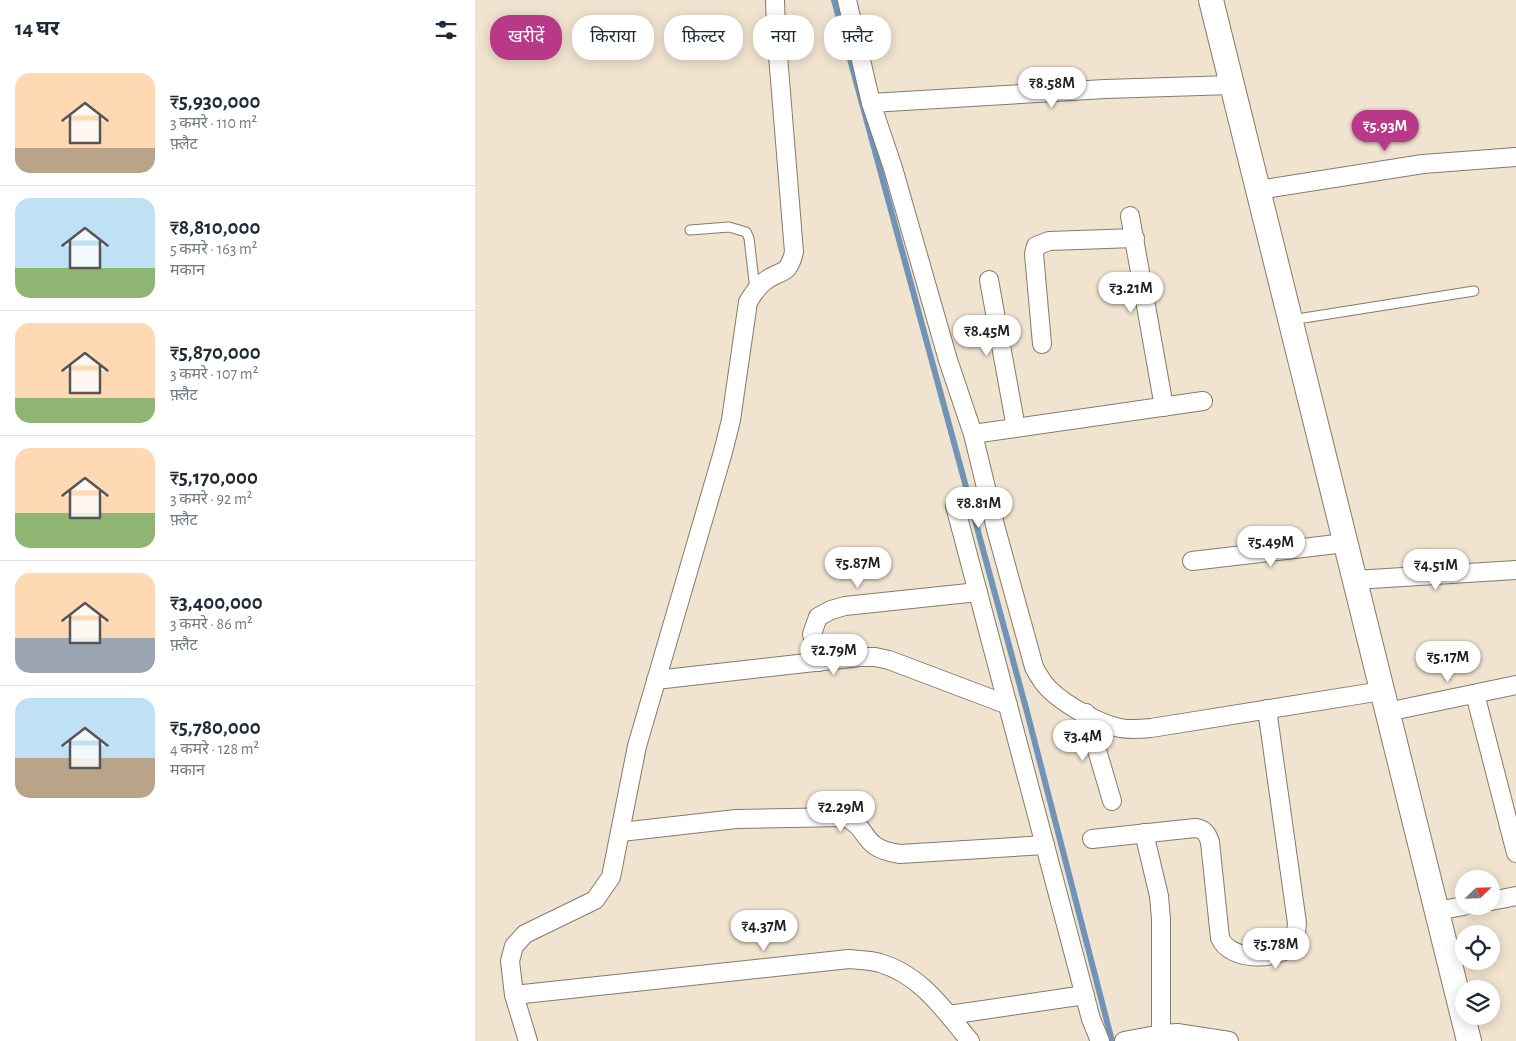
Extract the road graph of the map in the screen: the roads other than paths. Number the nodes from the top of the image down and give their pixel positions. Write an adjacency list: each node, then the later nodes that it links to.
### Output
1 (775, 0): 12 (street)
2 (847, 0): 5 (street)
3 (1211, 0): 4 (street)
4 (1232, 85): 5 (street); 7 (street)
5 (871, 103): 19 (street)
6 (1516, 157): 7 (street)
7 (1258, 190): 14 (street)
8 (1130, 216): 10 (street)
9 (691, 230): 12 (lane)
10 (1135, 238): 15 (street); 17 (street)
11 (989, 280): 18 (street)
12 (755, 290): 27 (street)
13 (1474, 291): 14 (lane)
14 (1291, 320): 21 (street)
15 (1041, 344)
16 (1203, 401): 17 (street)
17 (1164, 406): 18 (street)
18 (1016, 428): 19 (street)
19 (973, 434): 33 (street)
20 (955, 506): 25 (street)
21 (1345, 543): 22 (street); 24 (street)
22 (1192, 561)
23 (1516, 570): 24 (street)
24 (1355, 580): 30 (street)
25 (978, 592): 26 (street); 31 (street)
26 (819, 662): 27 (street); 31 (street)
27 (656, 680): 35 (street)
28 (1516, 686): 29 (street)
29 (1475, 694): 30 (street); 39 (street)
30 (1385, 701): 32 (street); 43 (street)
31 (1008, 705): 38 (street)
32 (1267, 709): 33 (street); 36 (street)
33 (1086, 713): 34 (street)
34 (1112, 801)
35 (621, 832): 38 (street); 44 (street)
36 (1144, 833): 37 (street); 47 (street)
37 (1092, 839)
38 (1045, 844): 45 (street)
39 (1516, 852)
40 (1516, 896): 41 (street)
41 (1500, 899)
42 (1455, 908): 43 (street)
43 (1437, 911): 53 (street)
44 (514, 994): 46 (street); 48 (street)
45 (1085, 995): 46 (street); 50 (street)
46 (949, 1015): 49 (street)
47 (1161, 1034): 51 (street); 52 (street)
48 (528, 1041)
49 (970, 1041)
50 (1100, 1041)
51 (1124, 1041)
52 (1229, 1041)
53 (1469, 1041)

